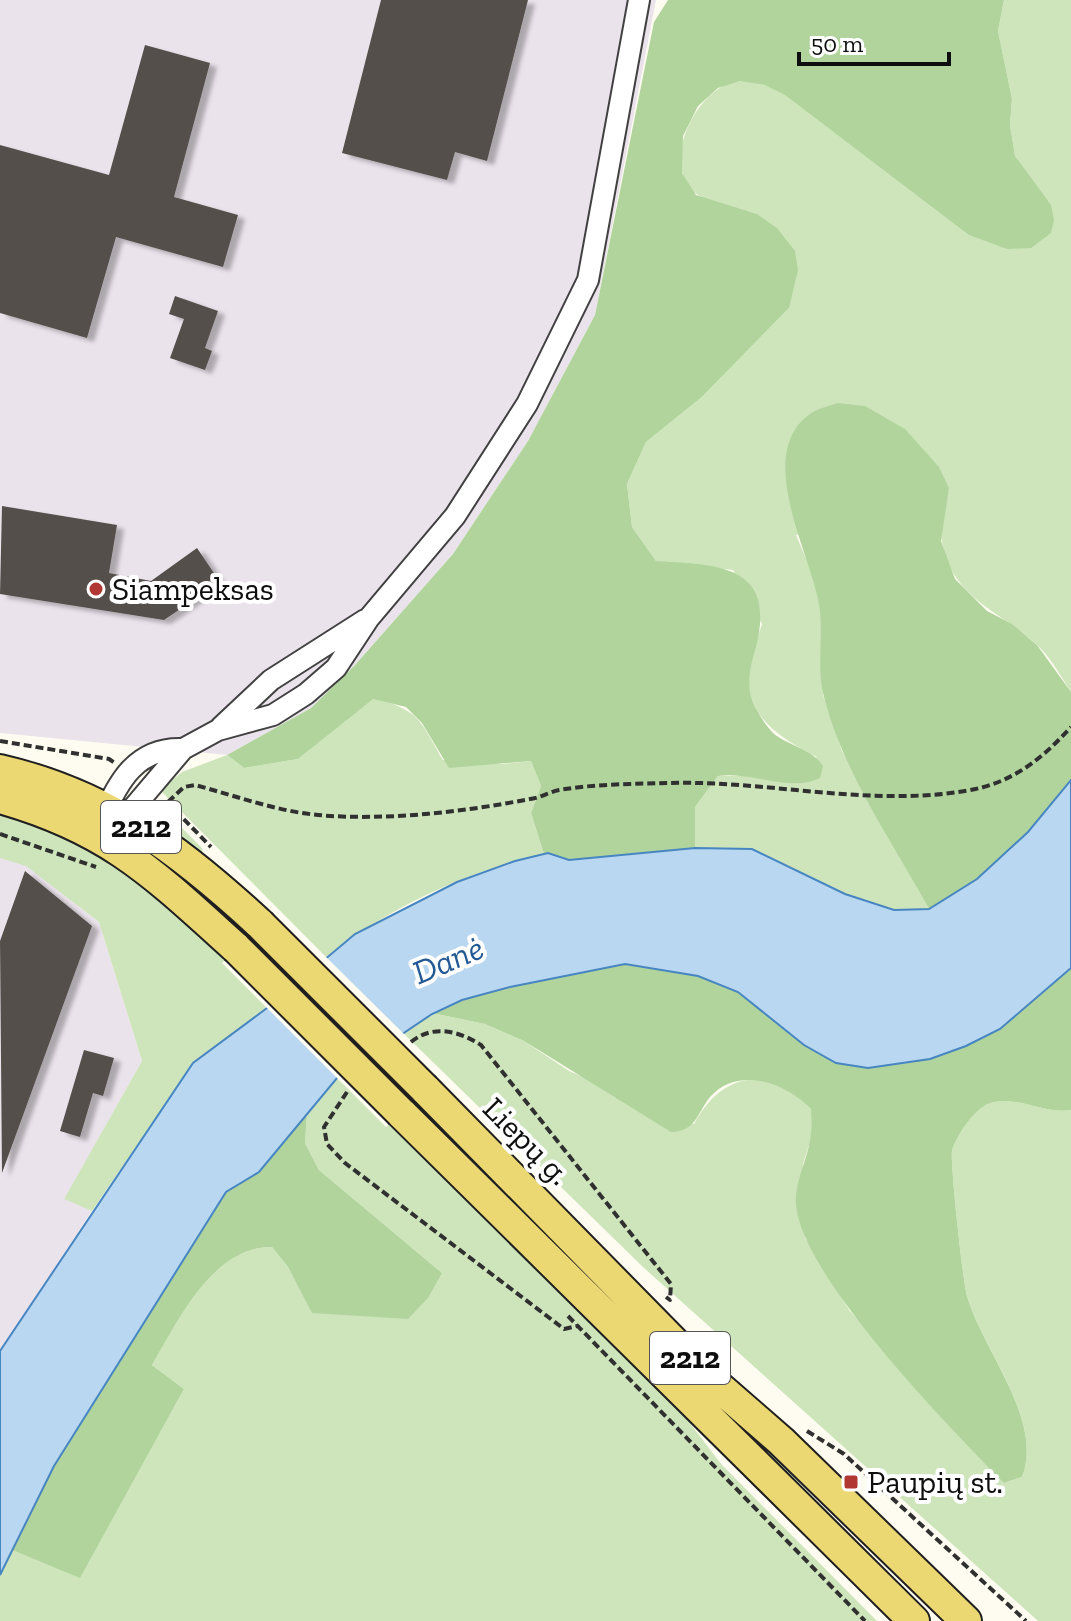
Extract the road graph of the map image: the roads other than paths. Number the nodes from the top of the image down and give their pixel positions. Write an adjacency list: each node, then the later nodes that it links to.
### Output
1 (639, 0): 2 (street)
2 (369, 618): 3 (street); 3 (street)
3 (218, 730): 4 (street)
4 (183, 749): 7 (street); 7 (street)
5 (0, 770): 7 (main road, Liepų g. / 2212)
6 (0, 798): 7 (main road, Liepų g. / 2212)
7 (109, 824): 8 (main road, Liepų g. / 2212, bridge); 9 (main road, Liepų g. / 2212, bridge)
8 (914, 1621)
9 (966, 1621)

